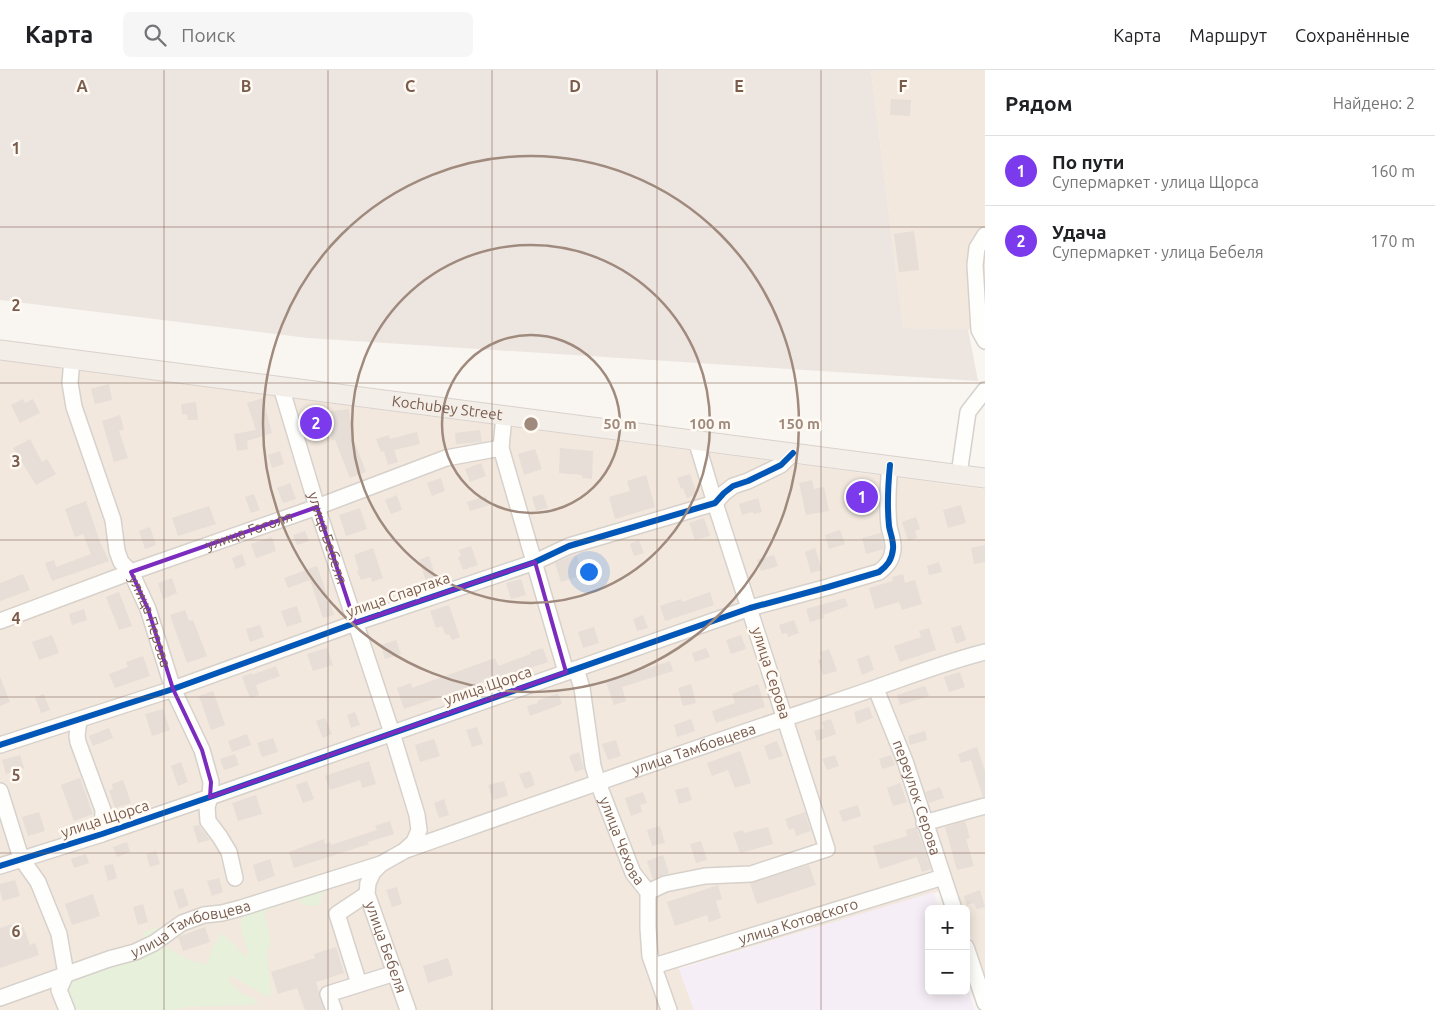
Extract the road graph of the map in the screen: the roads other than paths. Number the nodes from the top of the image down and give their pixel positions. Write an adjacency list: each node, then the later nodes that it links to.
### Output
1 (985, 235): 2 (street)
2 (985, 341)
3 (0, 350): 4 (main road, Kochubey Street)
4 (72, 359): 5 (main road, Kochubey Street); 17 (street, улица Перова)
5 (281, 387): 7 (main road, Kochubey Street); 15 (street, улица Бебеля)
6 (985, 390): 12 (street)
7 (504, 416): 8 (main road, Kochubey Street); 9 (street, улица Чехова)
8 (696, 440): 10 (main road, Kochubey Street); 14 (street, улица Серова)
9 (501, 448): 15 (street, улица Гоголя); 16 (street, улица Чехова)
10 (793, 453): 11 (main road, Kochubey Street); 14 (street, улица Спартака)
11 (890, 466): 12 (main road, Kochubey Street); 18 (street, улица Щорса)
12 (959, 474): 13 (main road, Kochubey Street)
13 (985, 478)
14 (715, 503): 16 (street, улица Спартака); 18 (street, улица Серова)
15 (317, 507): 17 (street, улица Гоголя); 20 (street, улица Бебеля)
16 (535, 562): 20 (street, улица Спартака); 22 (street, улица Чехова)
17 (131, 572): 19 (street, улица Гоголя); 23 (street, улица Перова)
18 (750, 608): 22 (street, улица Щорса); 25 (street, улица Серова)
19 (0, 621)
20 (355, 623): 23 (street, улица Спартака); 27 (street, улица Бебеля)
21 (985, 652): 24 (street, улица Тамбовцева)
22 (571, 671): 27 (street, улица Щорса); 29 (street, улица Чехова)
23 (172, 689): 26 (street, улица Спартака); 31 (street, улица Перова)
24 (876, 689): 25 (street, улица Тамбовцева); 33 (street, переулок Серова)
25 (785, 718): 29 (street, улица Тамбовцева); 41 (street, улица Серова)
26 (79, 720): 28 (street, улица Спартака); 34 (street)
27 (392, 733): 31 (street, улица Щорса); 35 (street, улица Бебеля)
28 (0, 745)
29 (598, 783): 35 (street, улица Тамбовцева); 41 (street, улица Чехова)
30 (0, 791): 36 (street)
31 (210, 797): 34 (street, улица Щорса); 40 (street, улица Перова)
32 (985, 806): 33 (street)
33 (924, 823): 39 (street, переулок Серова)
34 (102, 834): 36 (street, улица Щорса)
35 (404, 851): 37 (street, улица Бебеля)
36 (21, 858): 38 (street, улица Щорса); 47 (street)
37 (381, 864): 42 (street, улица Бебеля); 47 (street, улица Тамбовцева)
38 (0, 866)
39 (943, 877): 43 (street, переулок Серова); 45 (street, улица Котовского)
40 (235, 878)
41 (648, 892): 45 (street, улица Чехова)
42 (367, 894): 46 (street, улица Бебеля); 48 (street)
43 (953, 905)
44 (967, 950): 50 (street)
45 (654, 966): 54 (street, улица Чехова)
46 (395, 973): 48 (street); 53 (street, улица Бебеля)
47 (66, 974): 49 (street, улица Тамбовцева); 51 (street)
48 (359, 984): 52 (street)
49 (0, 998)
50 (985, 1003)
51 (67, 1010)
52 (334, 1010)
53 (408, 1010)
54 (668, 1010)

